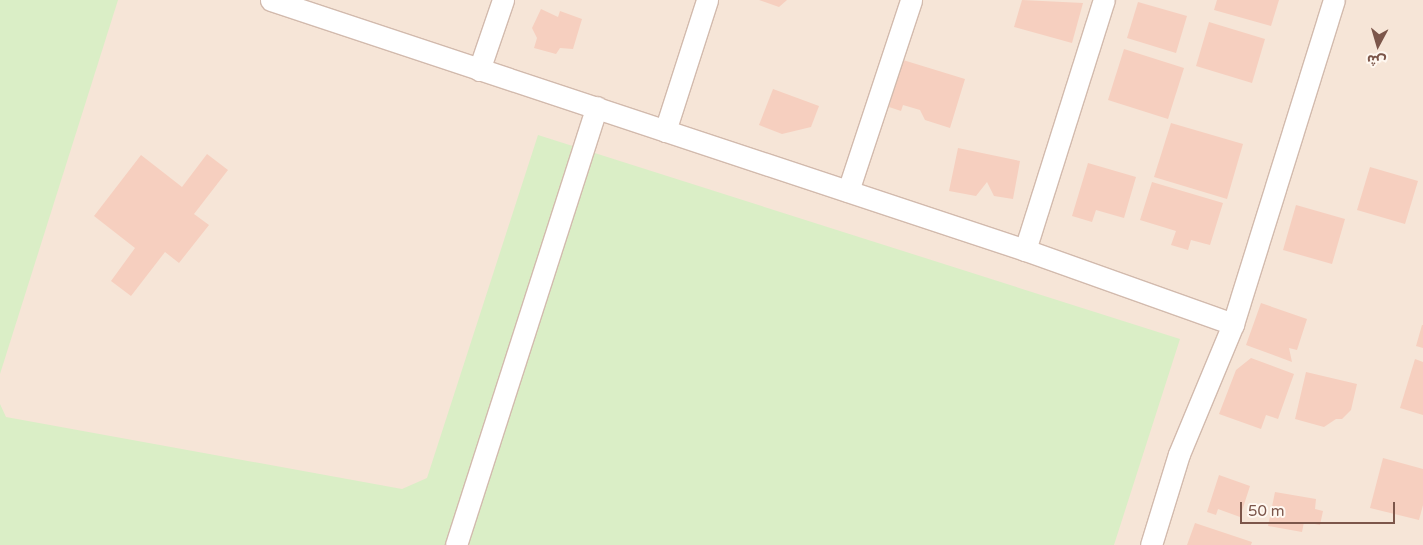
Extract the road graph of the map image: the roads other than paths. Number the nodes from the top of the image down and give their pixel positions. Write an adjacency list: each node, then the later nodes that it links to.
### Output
1 (272, 0): 7 (street)
2 (503, 0): 7 (street)
3 (707, 0): 9 (street)
4 (911, 0): 10 (street)
5 (1104, 0): 11 (street)
6 (1334, 0): 12 (street)
7 (479, 70): 8 (street)
8 (596, 107): 9 (street); 13 (street)
9 (666, 130): 10 (street)
10 (848, 191): 11 (street)
11 (1024, 250): 12 (street)
12 (1234, 324): 14 (street)
13 (456, 545)
14 (1151, 545)

